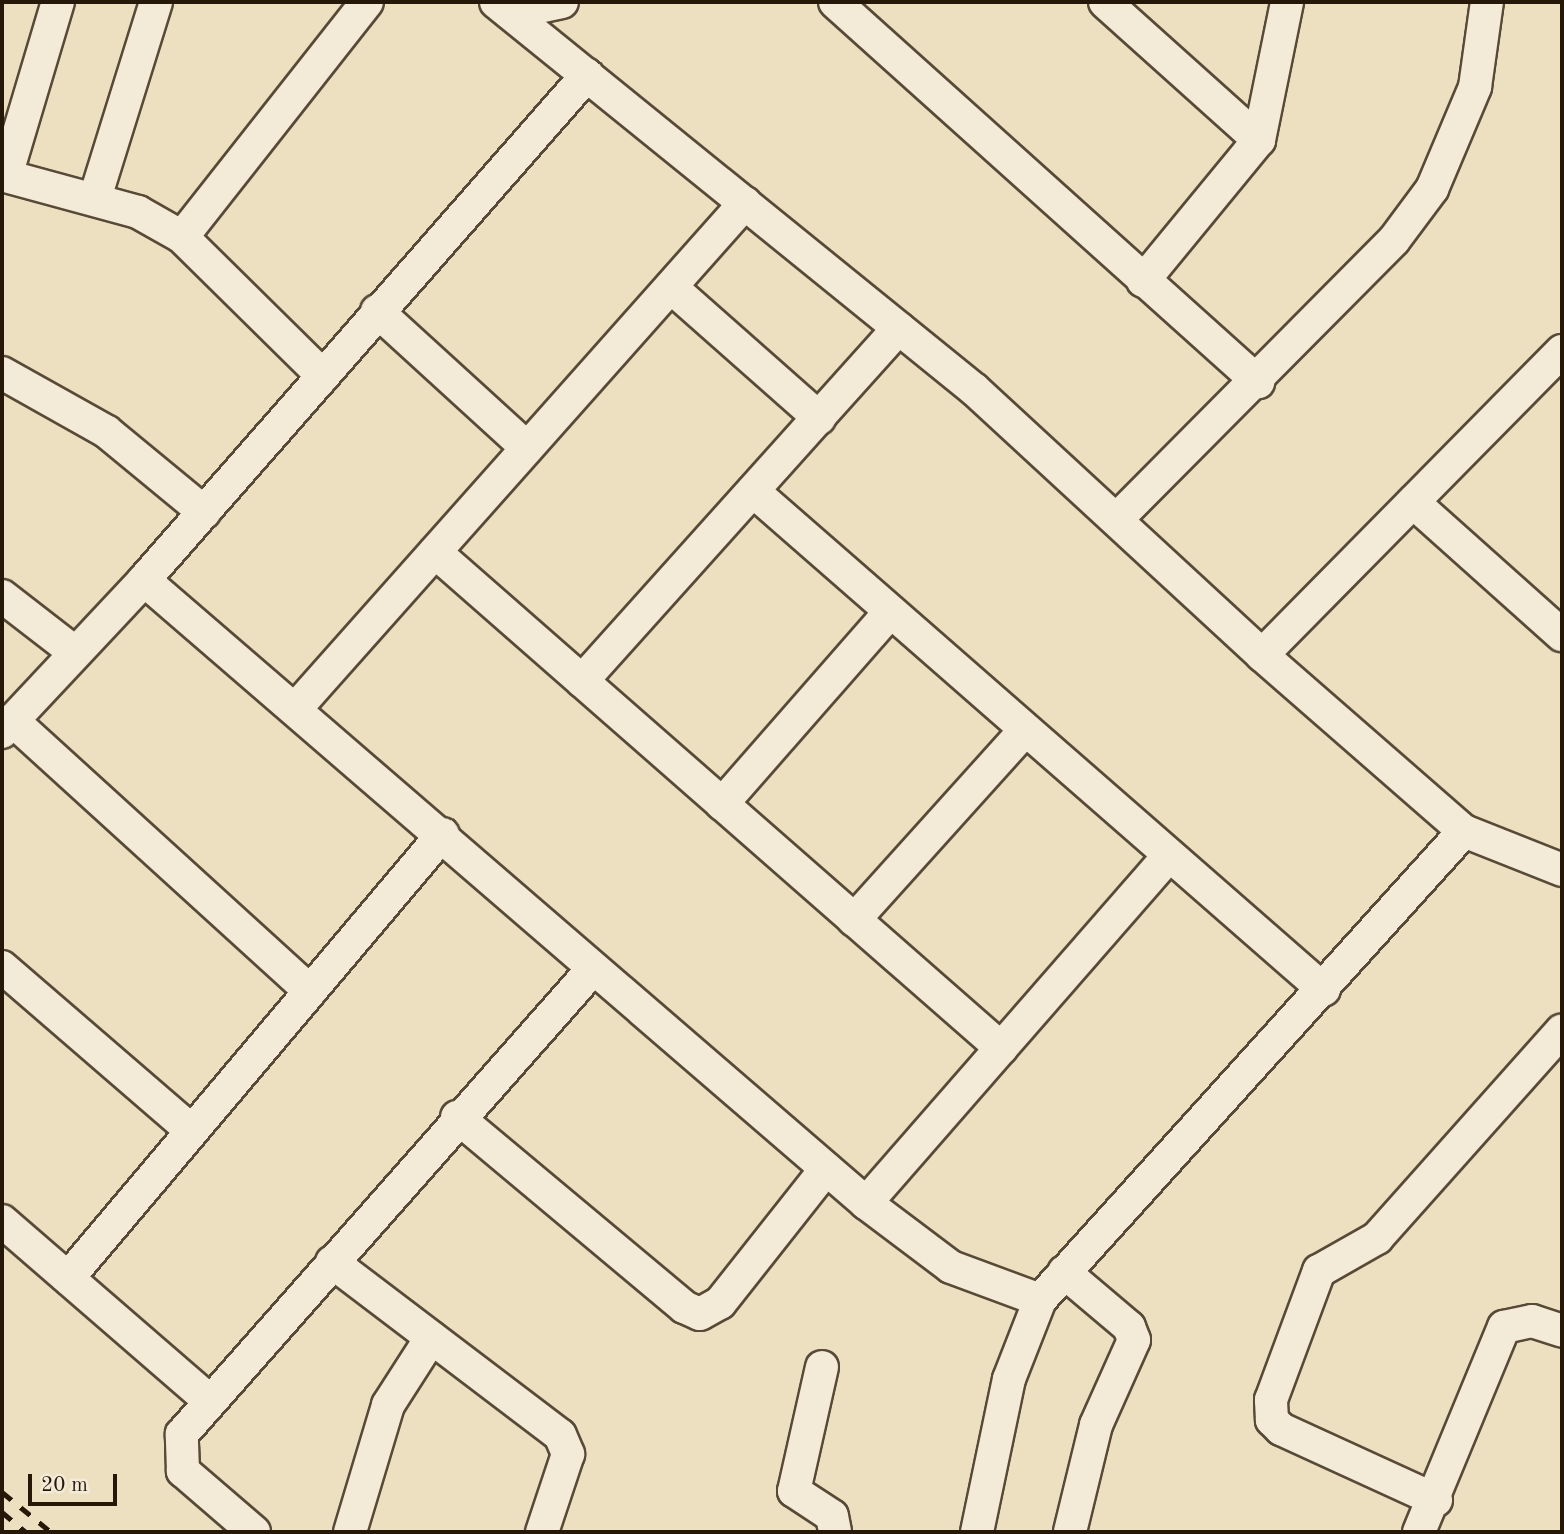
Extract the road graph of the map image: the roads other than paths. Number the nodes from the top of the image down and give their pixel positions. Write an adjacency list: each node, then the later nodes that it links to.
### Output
1 (58, 2): 12 (street)
2 (156, 2): 13 (street)
3 (368, 2): 15 (street)
4 (562, 2): 9 (street)
5 (835, 2): 16 (street)
6 (1105, 2): 11 (street)
7 (1287, 2): 11 (street)
8 (1487, 2): 23 (street)
9 (503, 7): 10 (street)
10 (587, 75): 14 (street); 18 (street)
11 (1259, 140): 16 (street)
12 (4, 176): 13 (street)
13 (96, 198): 15 (street)
14 (745, 204): 17 (street); 19 (street)
15 (183, 237): 22 (street)
16 (1143, 281): 23 (street)
17 (671, 287): 24 (street); 25 (street)
18 (377, 311): 22 (street); 25 (street)
19 (899, 328): 24 (street); 29 (street)
20 (1559, 361): 27 (street)
21 (2, 373): 28 (street)
22 (323, 376): 28 (street)
23 (1258, 382): 29 (street)
24 (819, 418): 26 (street)
25 (527, 448): 30 (street)
26 (753, 491): 33 (street); 37 (street)
27 (1413, 502): 34 (street); 36 (street)
28 (204, 512): 31 (street)
29 (1118, 519): 36 (street)
30 (435, 552): 37 (street); 38 (street)
31 (144, 579): 35 (street); 38 (street)
32 (2, 596): 35 (street)
33 (890, 612): 40 (street); 41 (street)
34 (1562, 635)
35 (73, 650): 39 (street)
36 (1262, 655): 42 (street)
37 (582, 681): 41 (street)
38 (298, 706): 43 (street)
39 (7, 726): 50 (street)
40 (1025, 730): 44 (street); 46 (street)
41 (722, 804): 46 (street)
42 (1464, 831): 45 (street); 49 (street)
43 (443, 834): 48 (street); 50 (street)
44 (1170, 856): 49 (street); 52 (street)
45 (1562, 870)
46 (854, 920): 52 (street)
47 (2, 967): 54 (street)
48 (592, 970): 53 (street); 55 (street)
49 (1324, 990): 59 (street)
50 (310, 991): 54 (street)
51 (1562, 1030): 66 (street)
52 (1001, 1048): 56 (street)
53 (457, 1118): 55 (street); 58 (street)
54 (190, 1129): 60 (street)
55 (826, 1169): 56 (street)
56 (866, 1203): 61 (street)
57 (2, 1221): 60 (street)
58 (331, 1262): 63 (street); 65 (street)
59 (1064, 1272): 61 (street); 72 (street)
60 (68, 1278): 65 (street)
61 (1040, 1300): 71 (street)
62 (1562, 1331): 66 (street)
63 (431, 1338): 68 (street); 69 (street)
64 (822, 1367): 70 (street)
65 (209, 1400): 67 (street)
66 (1427, 1523)
67 (254, 1532)
68 (350, 1532)
69 (542, 1532)
70 (835, 1532)
71 (977, 1532)
72 (1070, 1532)

